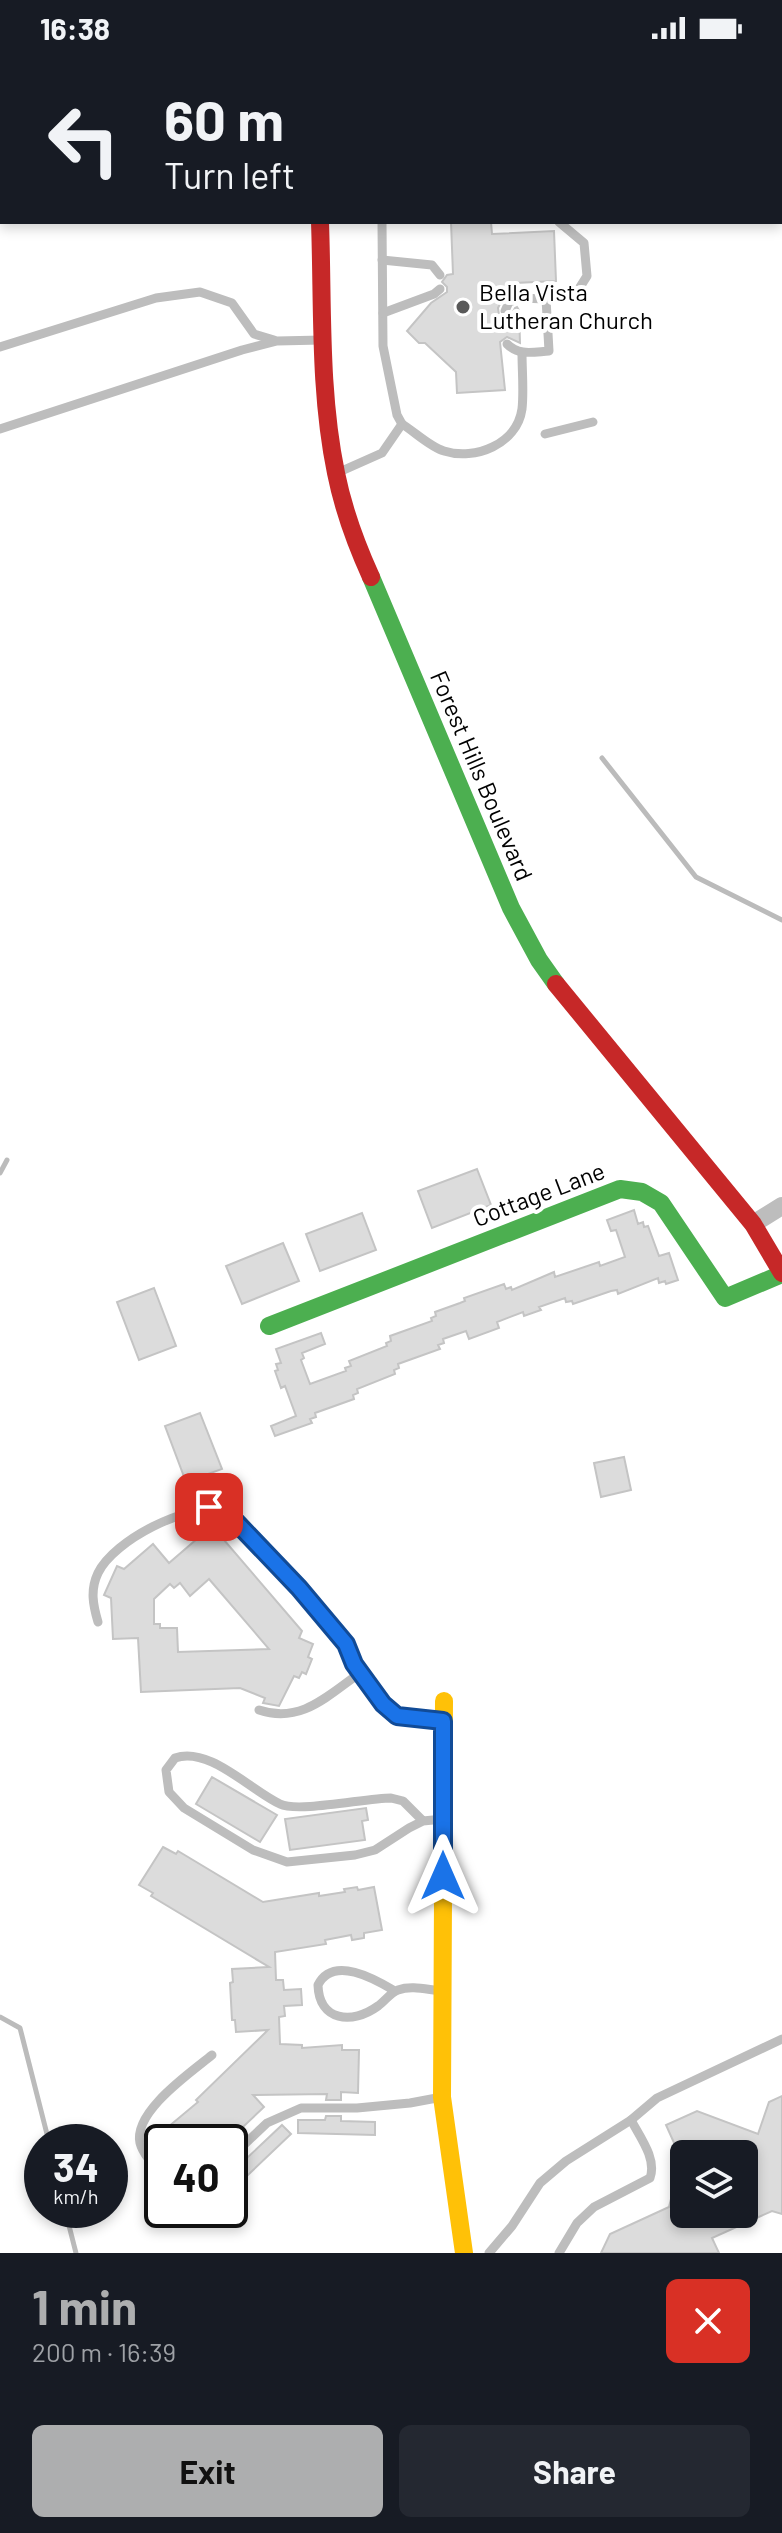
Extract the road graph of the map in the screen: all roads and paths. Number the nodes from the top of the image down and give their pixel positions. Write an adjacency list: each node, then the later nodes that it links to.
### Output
1 (320, 224): 12 (main road, Forest Hills Boulevard)
2 (382, 224): 4 (lane)
3 (561, 224): 7 (lane)
4 (382, 260): 5 (lane); 11 (lane)
5 (440, 275)
6 (440, 289): 11 (lane)
7 (575, 295): 8 (lane); 9 (lane)
8 (546, 299): 10 (lane); 16 (lane)
9 (587, 303)
10 (505, 311)
11 (383, 313): 18 (lane)
12 (322, 340): 13 (lane); 21 (main road, Forest Hills Boulevard)
13 (277, 341): 15 (lane); 19 (lane)
14 (507, 344): 16 (lane)
15 (0, 347)
16 (522, 353): 18 (lane)
17 (593, 422): 20 (lane)
18 (402, 424): 21 (lane)
19 (0, 429)
20 (545, 434)
21 (336, 474): 23 (main road, Forest Hills Boulevard)
22 (782, 1206): 23 (street)
23 (753, 1224): 24 (main road, Forest Hills Boulevard)
24 (782, 1274): 25 (main road, Cottage Lane)
25 (269, 1326)
26 (98, 1622): 27 (lane)
27 (360, 1673): 29 (lane); 30 (lane)
28 (444, 1701): 30 (main road)
29 (259, 1710)
30 (443, 1721): 31 (main road)
31 (443, 1819): 32 (lane); 34 (main road)
32 (423, 1821): 32 (lane)
33 (395, 1991): 33 (lane); 34 (lane)
34 (442, 1991): 37 (main road)
35 (782, 2039): 38 (lane)
36 (212, 2055): 40 (lane)
37 (442, 2097): 39 (lane); 41 (main road)
38 (631, 2120): 42 (lane); 43 (lane)
39 (248, 2141)
40 (144, 2152)
41 (464, 2253)
42 (489, 2253)
43 (559, 2253)

